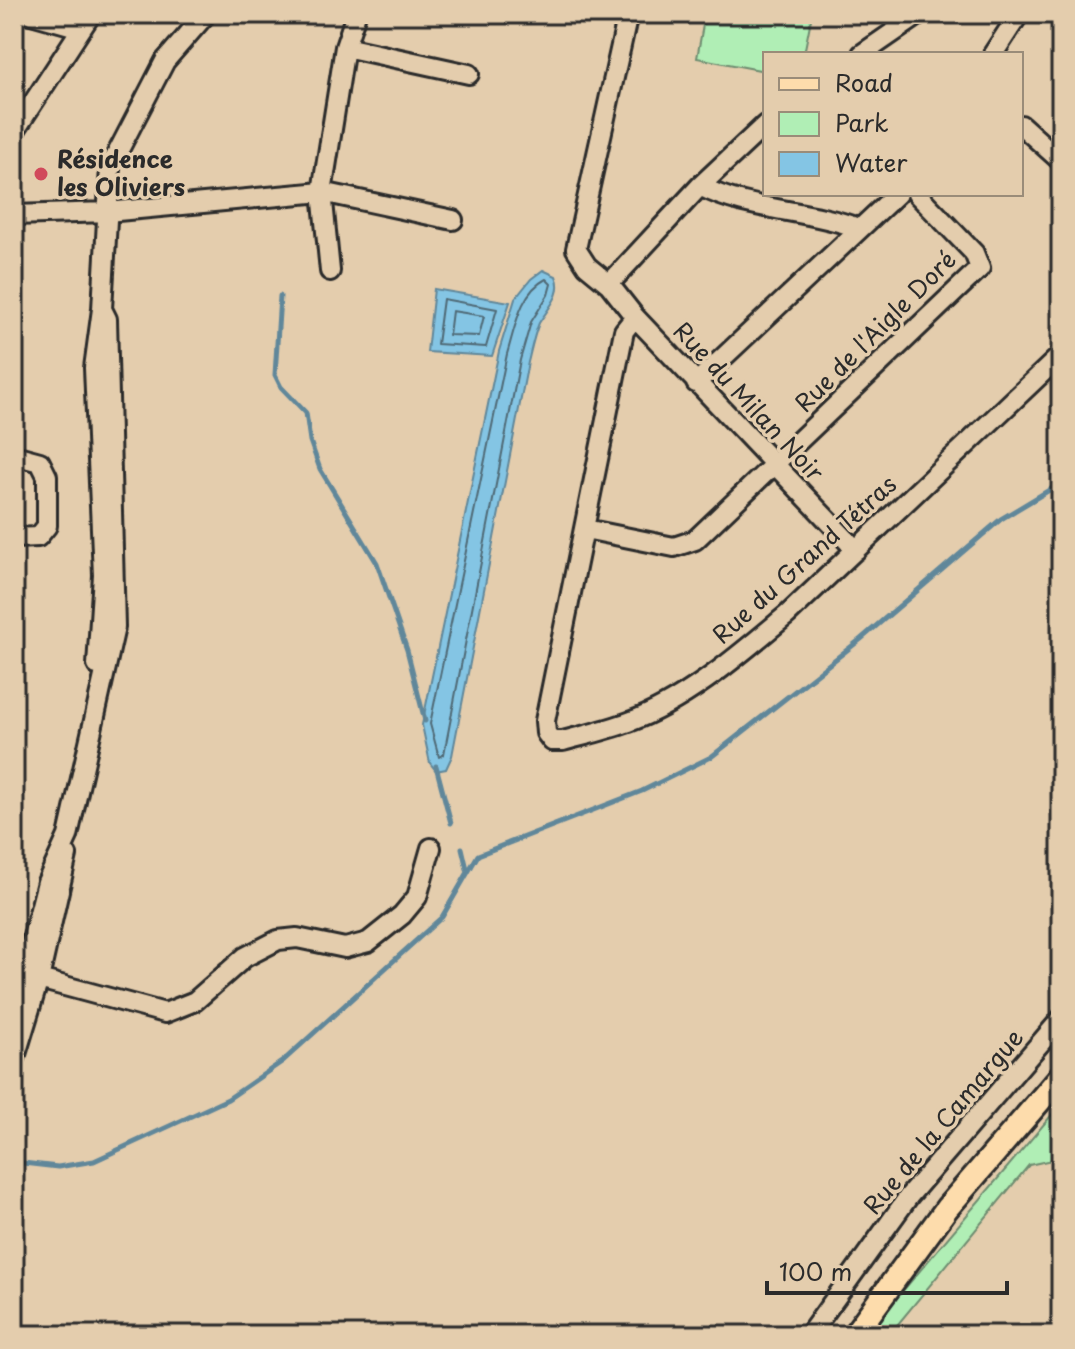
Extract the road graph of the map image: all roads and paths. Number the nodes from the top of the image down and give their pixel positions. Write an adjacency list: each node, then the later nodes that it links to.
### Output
1 (31, 14): 7 (street)
2 (206, 14): 20 (street)
3 (356, 14): 8 (street)
4 (628, 14): 25 (street, Rue du Milan Noir)
5 (920, 14): 9 (street)
6 (1019, 14): 10 (street)
7 (86, 21): 14 (street)
8 (345, 47): 11 (street); 17 (street)
9 (865, 52)
10 (994, 52)
11 (469, 74)
12 (763, 127): 16 (street)
13 (1023, 127): 15 (street)
14 (14, 132)
15 (1061, 161)
16 (700, 186): 23 (street); 25 (street)
17 (322, 192): 20 (street); 22 (street); 24 (street)
18 (895, 196): 23 (street)
19 (919, 196): 30 (street, Rue de l'Aigle Doré)
20 (107, 212): 21 (street); 35 (street)
21 (14, 215)
22 (453, 220)
23 (858, 228): 28 (street)
24 (330, 271)
25 (609, 284): 26 (street, Rue du Milan Noir)
26 (635, 317): 28 (street, Rue du Milan Noir); 31 (street, Rue du Grand Tétras)
27 (1061, 355): 33 (street, Rue du Grand Tétras)
28 (696, 383): 30 (street, Rue du Milan Noir)
29 (14, 455): 32 (street)
30 (775, 465): 31 (street); 33 (street, Rue du Milan Noir)
31 (585, 529): 33 (street, Rue du Grand Tétras)
32 (14, 538)
33 (856, 550)
34 (431, 848): 35 (street)
35 (31, 977): 36 (street); 38 (street)
36 (14, 1011)
37 (1061, 1019): 40 (street, Rue de la Camargue)
38 (14, 1061)
39 (1061, 1076): 41 (main road)
40 (809, 1335)
41 (854, 1335)

